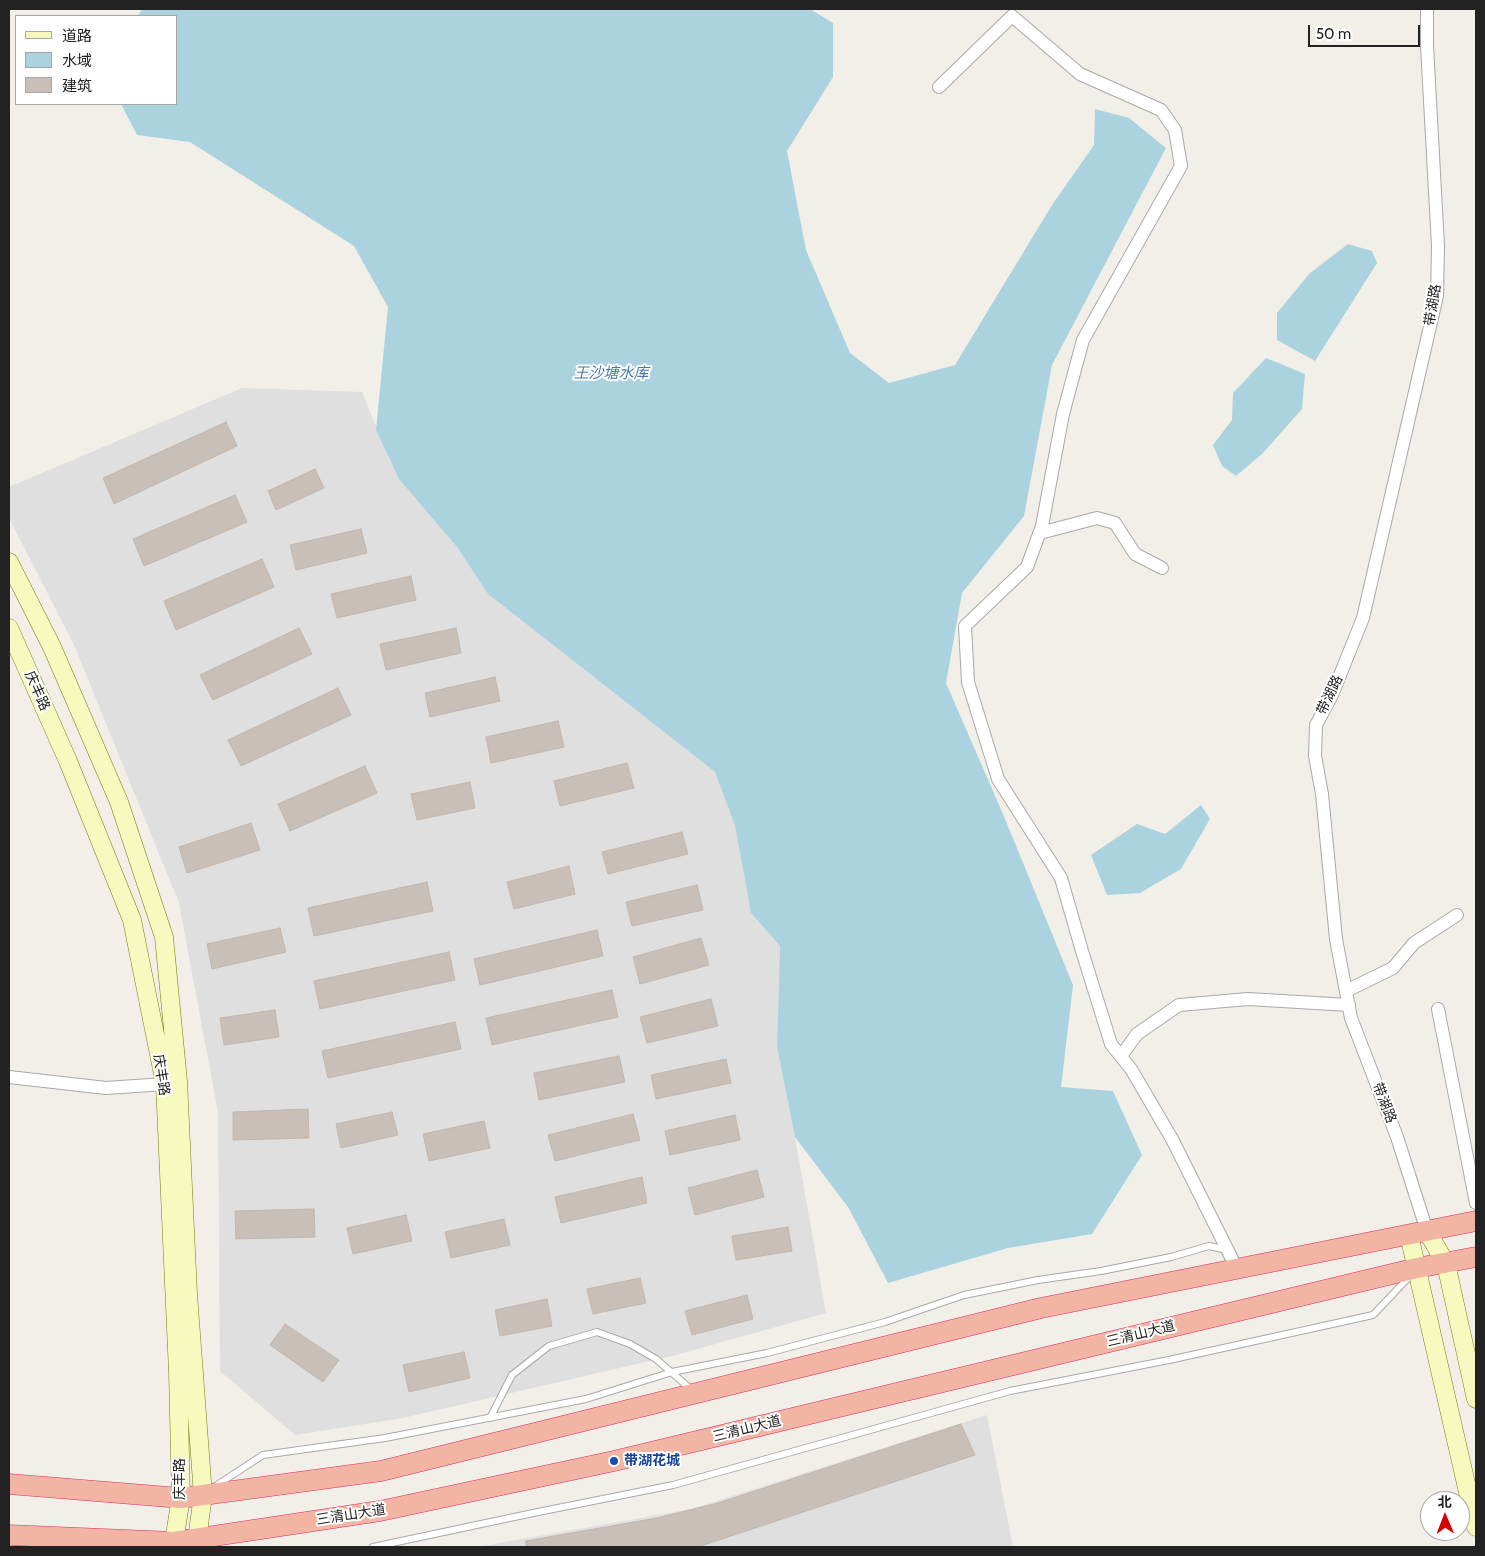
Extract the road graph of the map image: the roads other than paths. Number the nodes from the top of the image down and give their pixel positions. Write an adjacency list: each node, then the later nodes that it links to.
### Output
1 (1427, 9): 8 (street, 带湖路)
2 (939, 87): 3 (street)
3 (1040, 532): 5 (street); 11 (street)
4 (9, 562): 27 (main road)
5 (1162, 568)
6 (9, 628): 13 (main road, 庆丰路)
7 (1457, 915): 8 (street)
8 (1346, 991): 9 (street, 带湖路)
9 (1349, 1004): 11 (street); 16 (street, 带湖路)
10 (1438, 1009): 14 (street)
11 (1121, 1056): 17 (street)
12 (9, 1077): 13 (street)
13 (165, 1084): 28 (main road, 庆丰路)
14 (1476, 1203)
15 (1476, 1221): 16 (highway)
16 (1418, 1233): 19 (main road, 带湖路); 20 (main road, 带湖路); 21 (highway)
17 (1228, 1251): 21 (street); 22 (lane)
18 (1476, 1257): 19 (highway, 三清山大道)
19 (1446, 1264): 20 (highway, 三清山大道); 24 (main road, 带湖路)
20 (1417, 1268): 29 (main road, 带湖路); 31 (highway, 三清山大道); 33 (lane)
21 (1237, 1269): 23 (highway)
22 (672, 1372): 23 (lane); 25 (lane); 25 (lane)
23 (696, 1393): 27 (highway)
24 (1476, 1399)
25 (490, 1418): 27 (lane)
26 (9, 1484): 28 (highway)
27 (203, 1495): 28 (highway); 31 (main road)
28 (181, 1498): 32 (main road, 庆丰路)
29 (1476, 1527)
30 (9, 1535): 32 (highway, 三清山大道)
31 (196, 1543): 32 (highway, 三清山大道)
32 (167, 1546)
33 (373, 1547)

